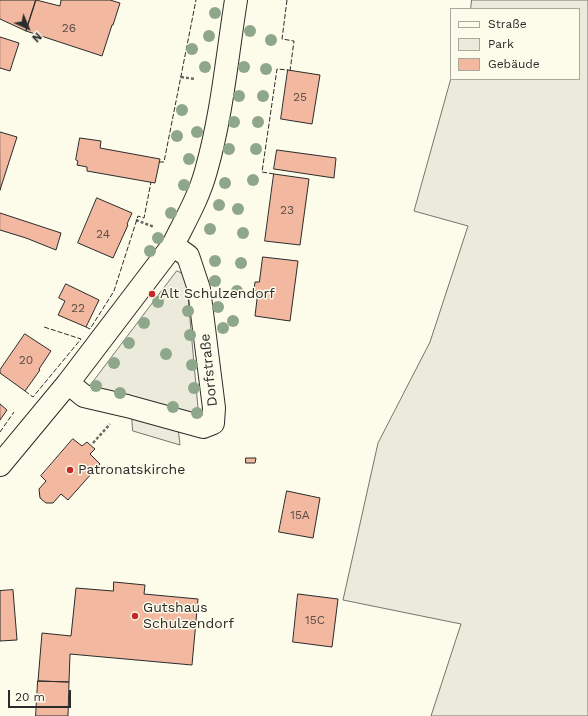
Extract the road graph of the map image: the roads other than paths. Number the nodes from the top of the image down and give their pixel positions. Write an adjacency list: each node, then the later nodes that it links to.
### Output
1 (236, 0): 2 (street)
2 (173, 245): 3 (street); 3 (street, Dorfstraße)
3 (68, 383): 4 (street)
4 (0, 465)

